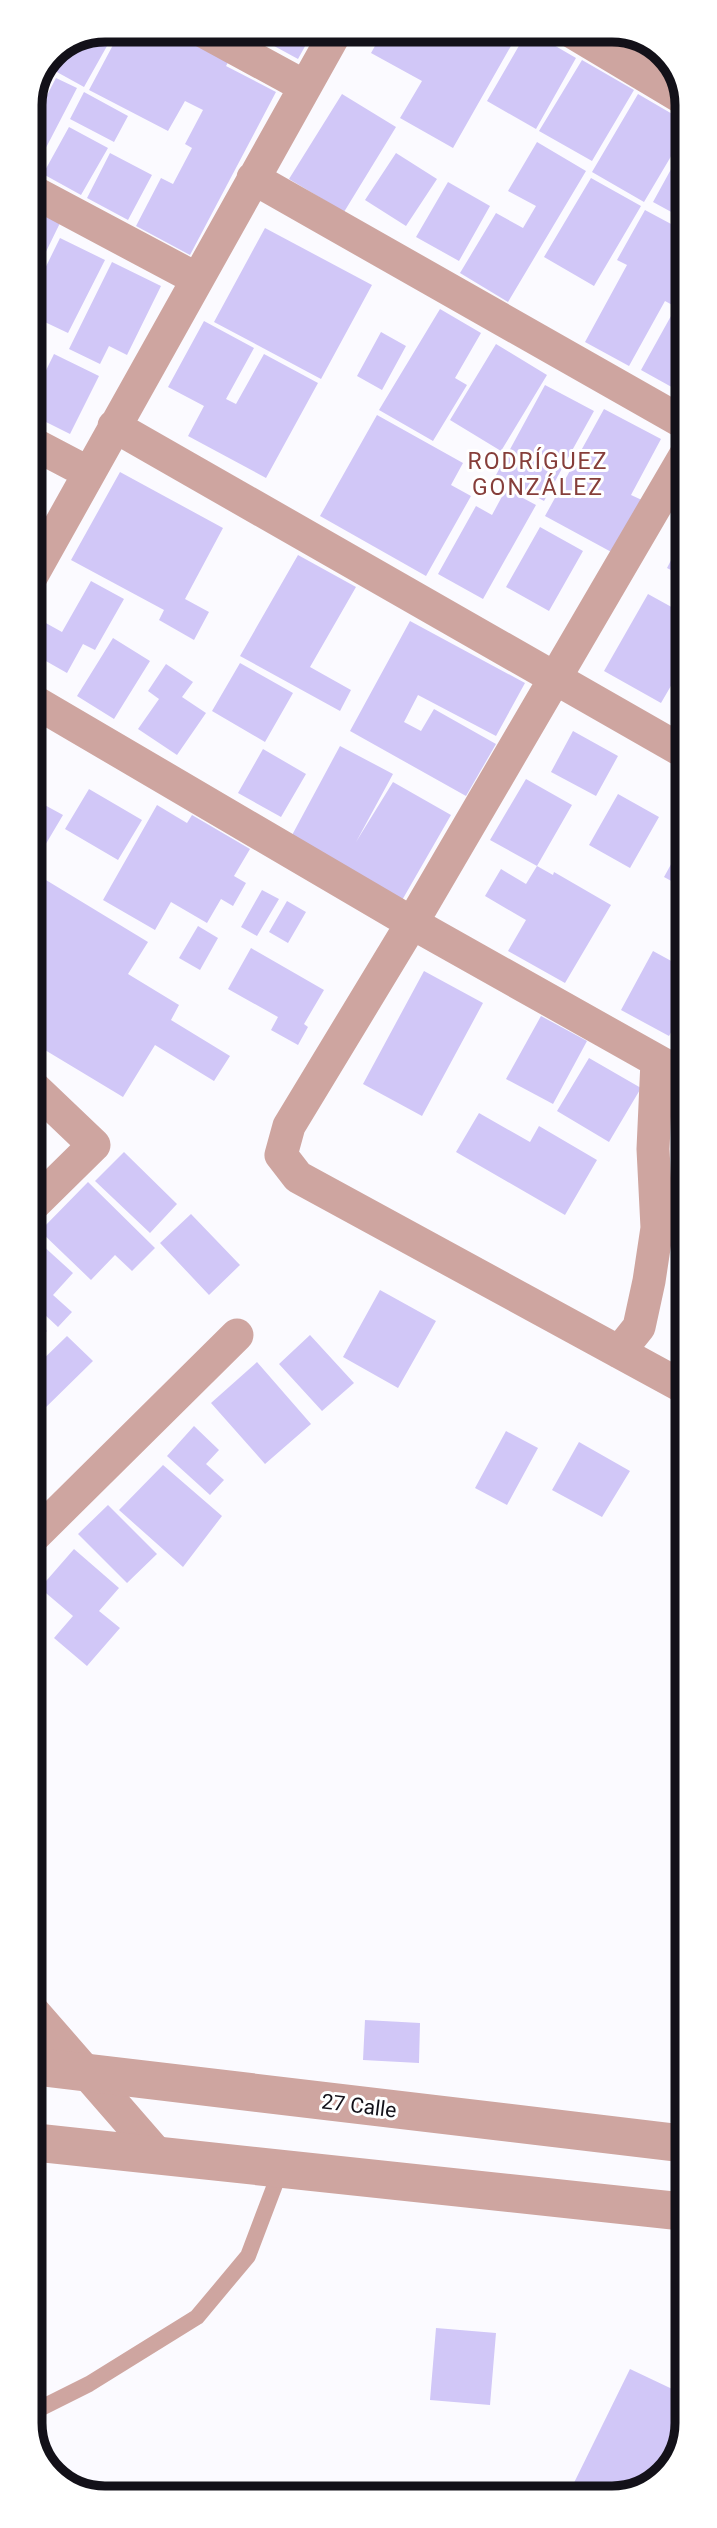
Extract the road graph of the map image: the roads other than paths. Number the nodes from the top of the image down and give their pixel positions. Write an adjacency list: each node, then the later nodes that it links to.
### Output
1 (223, 42): 4 (street)
2 (330, 42): 4 (street)
3 (622, 46): 5 (street)
4 (304, 86): 6 (street)
5 (673, 89)
6 (253, 178): 8 (street); 9 (street)
7 (42, 196): 8 (street)
8 (197, 279): 10 (street)
9 (675, 418)
10 (114, 426): 12 (street); 15 (street)
11 (42, 448): 12 (street)
12 (89, 473): 14 (street)
13 (675, 473): 15 (street)
14 (42, 557)
15 (556, 678): 17 (street); 18 (street)
16 (42, 706): 18 (street)
17 (675, 747)
18 (412, 923): 19 (street); 24 (street)
19 (657, 1060): 20 (street); 24 (street)
20 (675, 1071)
21 (42, 1095): 22 (street)
22 (42, 1196)
23 (237, 1335): 26 (street)
24 (619, 1352): 25 (street)
25 (675, 1382)
26 (42, 1528)
27 (42, 2021): 29 (street)
28 (42, 2067): 29 (street, 27 Calle)
29 (87, 2072): 31 (street, 27 Calle); 32 (street)
30 (42, 2143): 32 (street)
31 (675, 2143)
32 (159, 2156): 33 (street)
33 (281, 2169): 34 (street); 35 (lane)
34 (675, 2211)
35 (42, 2408)

